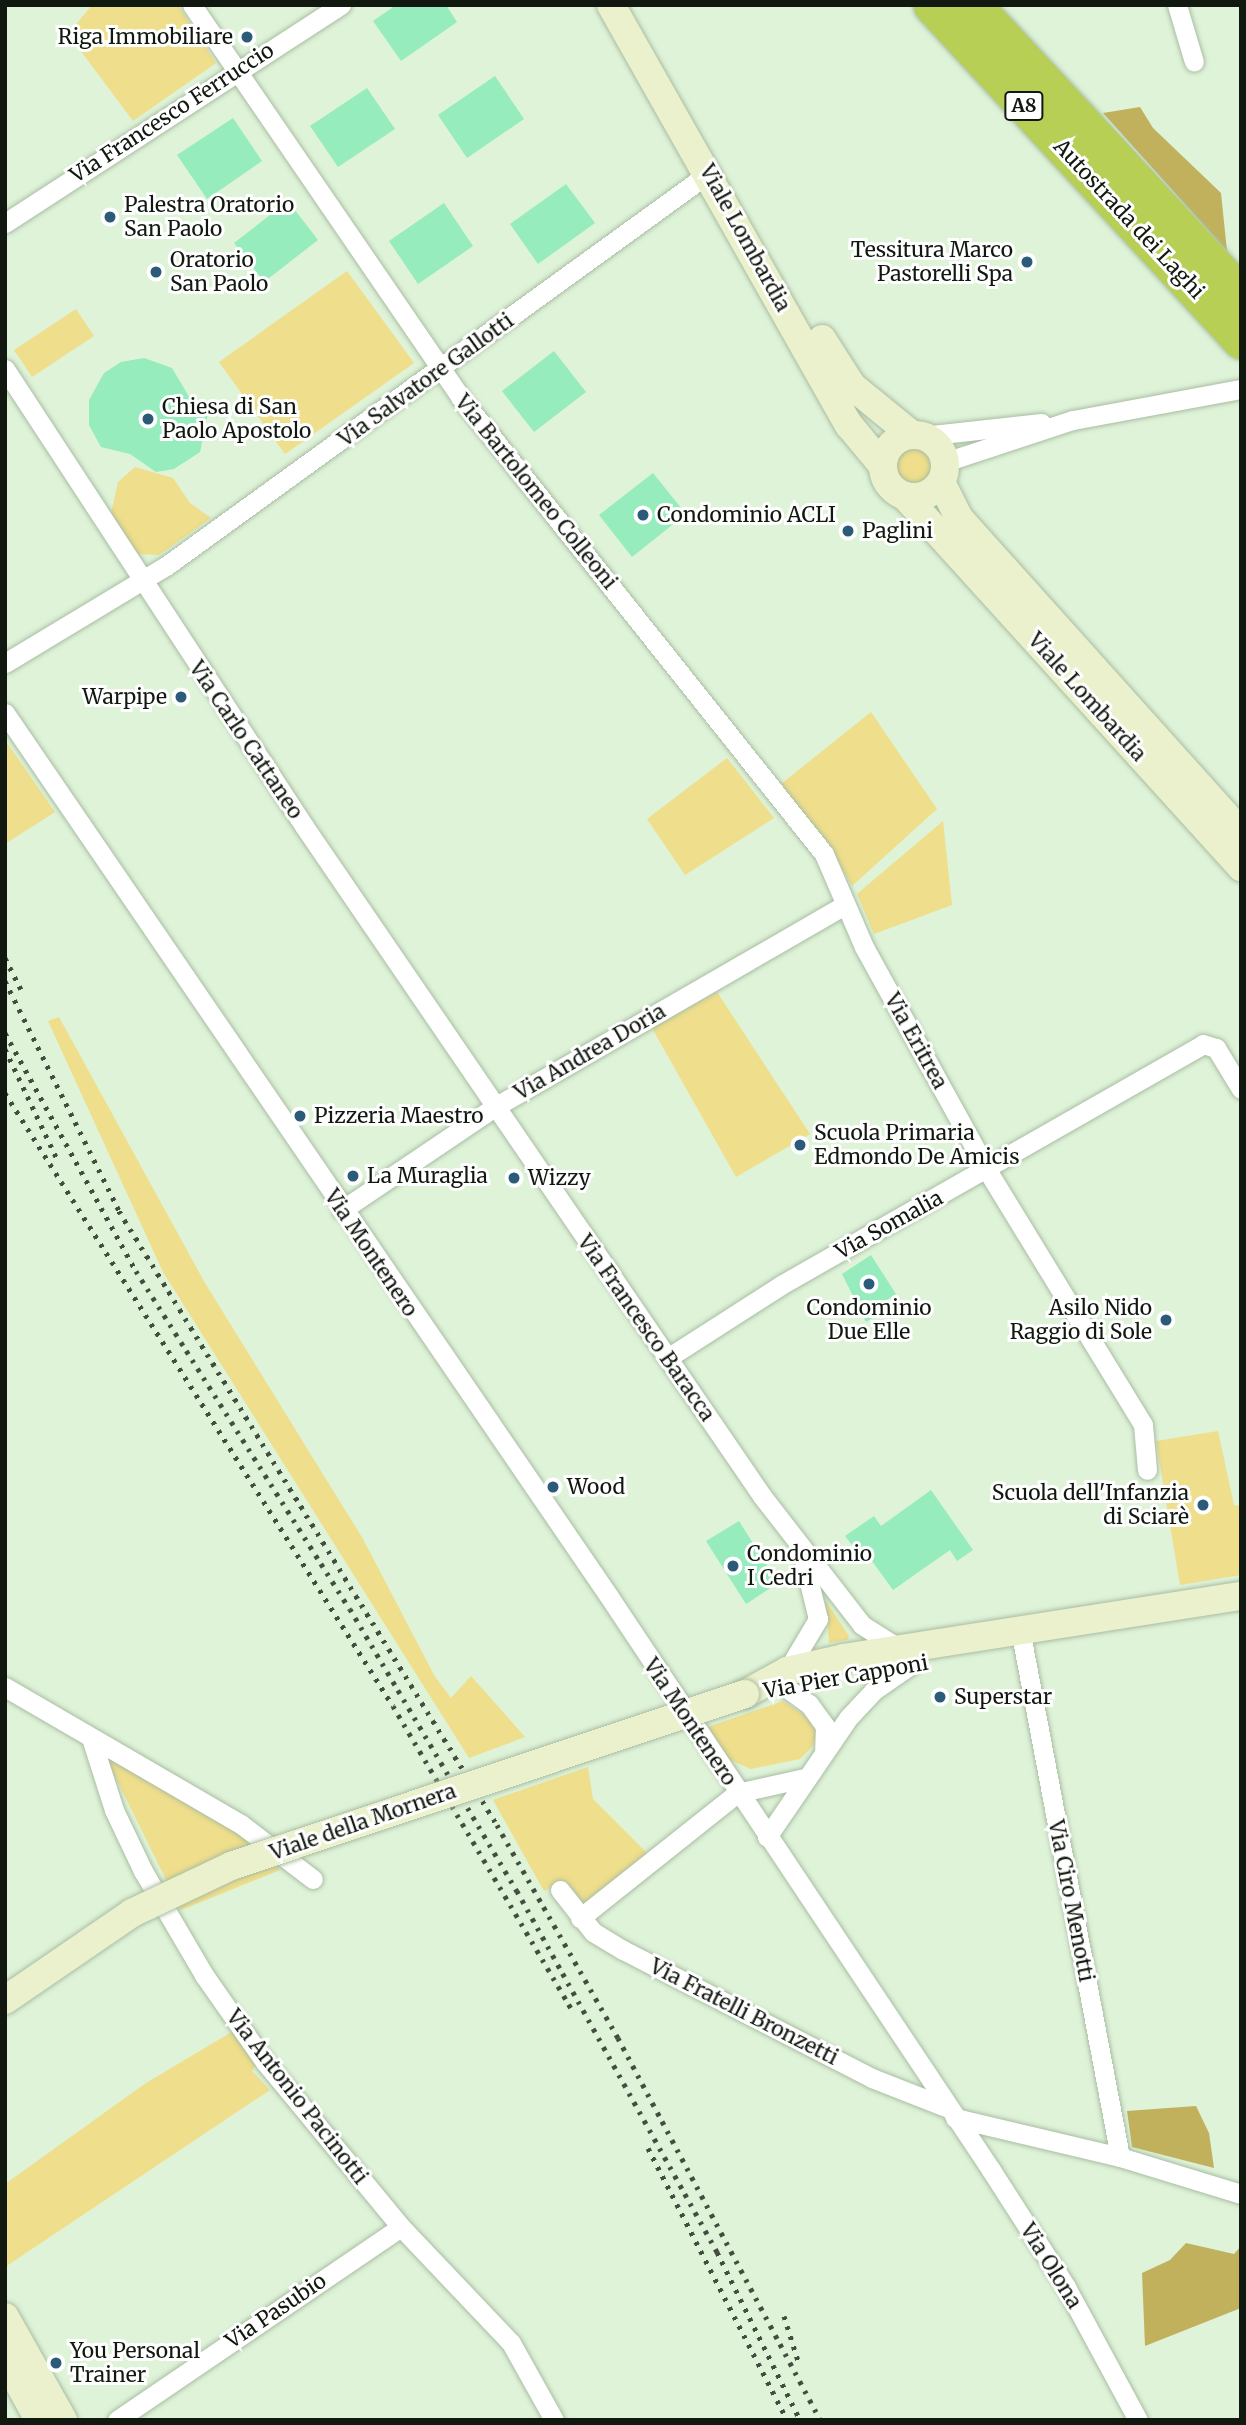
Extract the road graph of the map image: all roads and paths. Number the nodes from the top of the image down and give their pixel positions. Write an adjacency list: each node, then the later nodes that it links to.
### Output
1 (192, 5): 9 (street, Via Bartolomeo Colleoni)
2 (341, 5): 9 (street, Via Francesco Ferruccio)
3 (611, 5): 10 (main road, Viale Lombardia)
4 (632, 5): 18 (main road, Viale Lombardia)
5 (932, 5): 13 (highway, Autostrada dei Laghi / A8)
6 (973, 5): 12 (highway, Autostrada dei Laghi / A8)
7 (1177, 5): 8 (street)
8 (1194, 62)
9 (234, 71): 11 (street, Via Francesco Ferruccio); 15 (street, Via Bartolomeo Colleoni)
10 (709, 173): 15 (street, Via Salvatore Gallotti); 19 (main road, Viale Lombardia)
11 (5, 223)
12 (1241, 294)
13 (1241, 340)
14 (5, 369): 22 (street, Via Carlo Cattaneo)
15 (440, 370): 22 (street, Via Salvatore Gallotti); 27 (street, Via Bartolomeo Colleoni)
16 (1241, 389): 17 (street)
17 (1073, 420): 18 (street); 20 (street)
18 (917, 436): 19 (main road); 20 (main road)
19 (883, 466): 21 (main road)
20 (943, 472): 21 (main road); 25 (main road, Viale Lombardia)
21 (905, 496): 26 (main road, Viale Lombardia)
22 (140, 581): 23 (street); 29 (street, Via Carlo Cattaneo)
23 (5, 663)
24 (5, 713): 31 (street, Via Montenero)
25 (1241, 832)
26 (1241, 867)
27 (844, 905): 29 (street, Via Andrea Doria); 30 (street, Via Eritrea)
28 (1241, 1089): 30 (street, Via Somalia)
29 (493, 1108): 31 (street, Via Andrea Doria); 32 (street, Via Francesco Baracca)
30 (987, 1170): 32 (street, Via Somalia); 33 (street, Via Eritrea)
31 (342, 1210): 45 (street, Via Montenero)
32 (669, 1357): 34 (street, Via Francesco Baracca)
33 (1147, 1469)
34 (798, 1548): 38 (street, Via Francesco Baracca); 39 (street, Via Francesco Baracca)
35 (1241, 1596): 38 (main road, Via Pier Capponi)
36 (1241, 1611): 37 (main road, Via Pier Capponi)
37 (1023, 1646): 38 (main road, Via Pier Capponi); 52 (street, Via Ciro Menotti)
38 (906, 1657): 39 (main road, Via Pier Capponi); 43 (street)
39 (787, 1680): 41 (main road, Via Pier Capponi); 43 (street)
40 (5, 1688): 42 (street)
41 (745, 1694): 50 (main road, Viale della Mornera, bridge)
42 (92, 1741): 47 (street); 54 (street, Via Antonio Pacinotti)
43 (824, 1751): 44 (street)
44 (804, 1778): 45 (street); 46 (street)
45 (737, 1793): 46 (street, Via Montenero); 49 (street, Via Montenero)
46 (767, 1837): 51 (street, Via Montenero)
47 (313, 1879)
48 (560, 1890): 49 (street, Via Fratelli Bronzetti)
49 (580, 1918): 51 (street, Via Fratelli Bronzetti)
50 (5, 2000)
51 (951, 2113): 52 (street, Via Fratelli Bronzetti); 61 (street, Via Olona)
52 (1120, 2157): 53 (street, Via Fratelli Bronzetti)
53 (1241, 2194)
54 (401, 2227): 59 (street, Via Pasubio); 60 (street, Via Antonio Pacinotti)
55 (5, 2316): 58 (main road)
56 (5, 2358): 57 (main road)
57 (39, 2420)
58 (63, 2420)
59 (117, 2420)
60 (554, 2420)
61 (1138, 2420)

